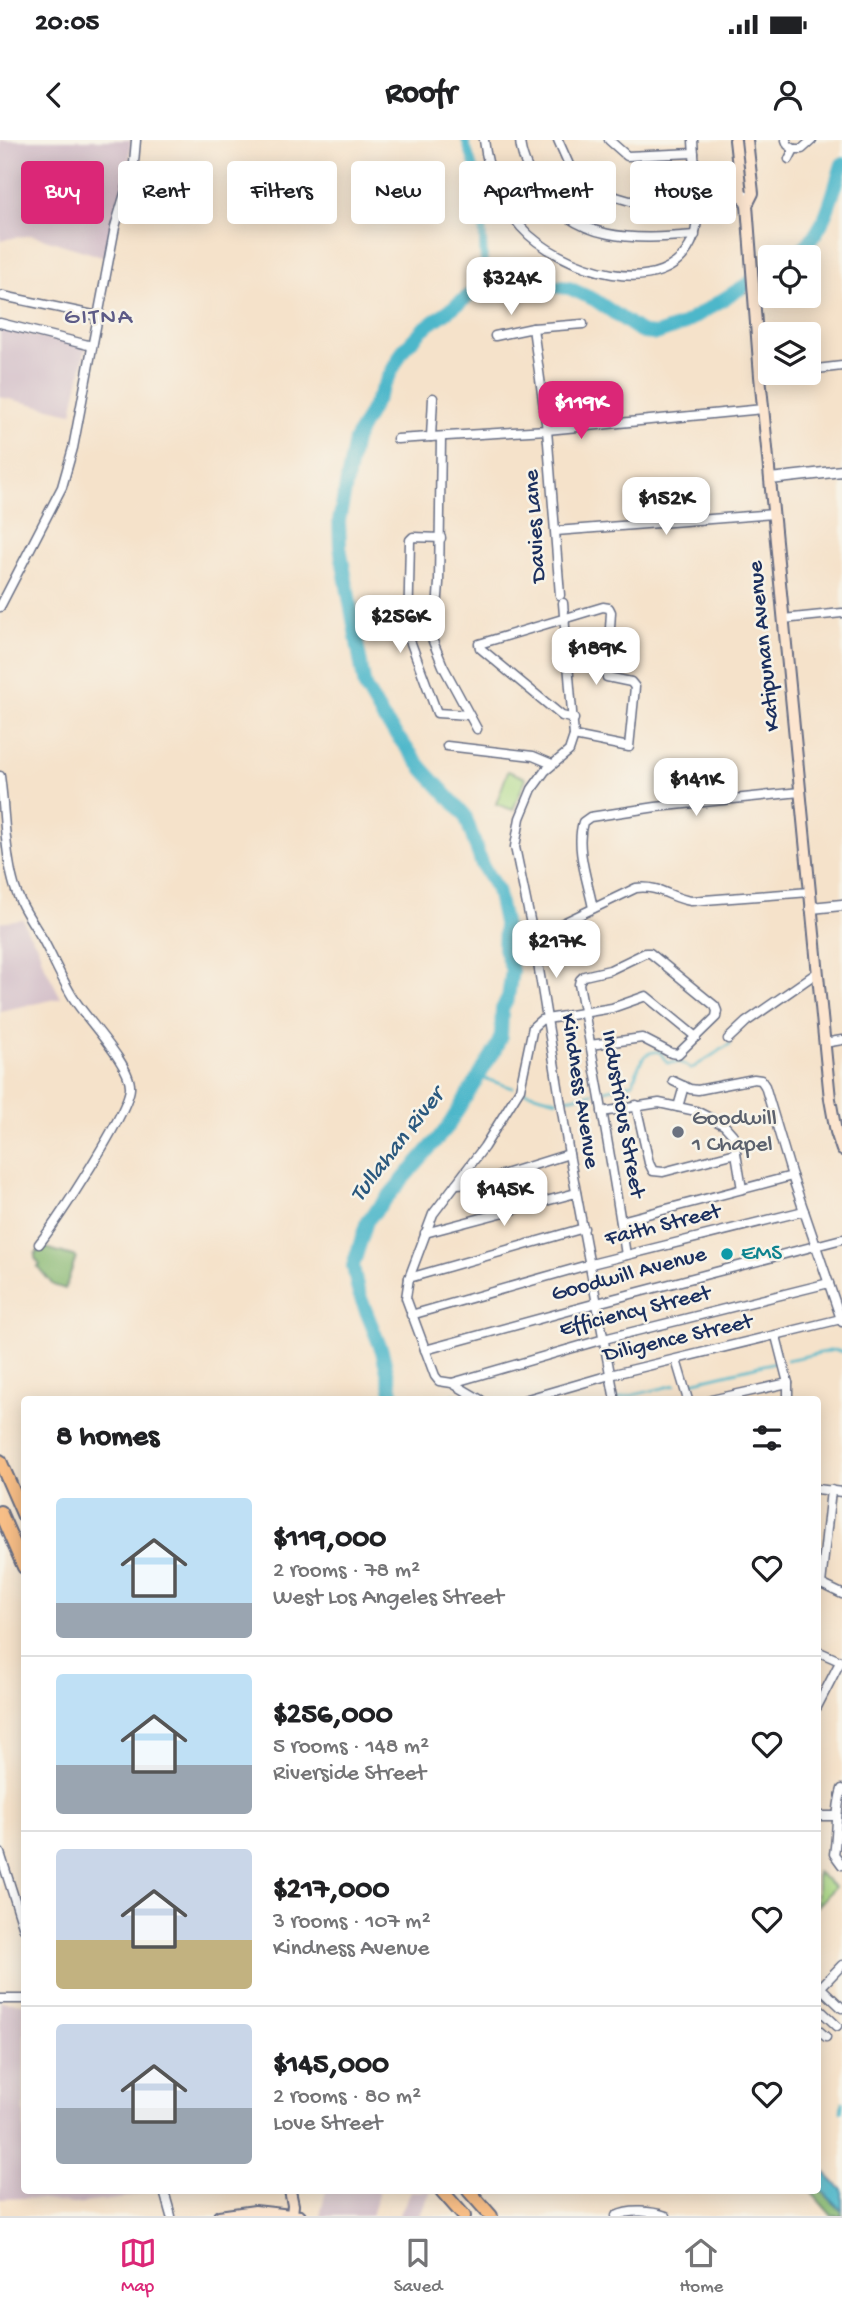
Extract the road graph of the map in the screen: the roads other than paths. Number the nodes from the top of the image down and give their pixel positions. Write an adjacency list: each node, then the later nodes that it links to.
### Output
1 (136, 140): 23 (street)
2 (484, 140): 21 (street)
3 (520, 140): 21 (street)
4 (558, 140): 18 (street)
5 (608, 140): 12 (street)
6 (693, 140): 12 (street)
7 (735, 140): 17 (main road)
8 (747, 140): 15 (main road)
9 (786, 140): 11 (street)
10 (812, 140): 11 (street)
11 (794, 149): 13 (street)
12 (694, 153): 14 (street)
13 (789, 159)
14 (694, 161)
15 (753, 193): 17 (street); 19 (main road)
16 (736, 194): 17 (street)
17 (741, 194): 19 (main road)
18 (630, 201)
19 (747, 205): 29 (main road, Katipunan Avenue)
20 (695, 224): 21 (street)
21 (695, 235)
22 (3, 296): 23 (street)
23 (98, 316): 28 (street)
24 (0, 323): 28 (street)
25 (583, 324): 26 (street)
26 (533, 328): 27 (street); 35 (street, Davies Lane)
27 (495, 335)
28 (92, 346): 44 (street)
29 (758, 351)
30 (842, 366): 31 (street)
31 (821, 368)
32 (761, 385): 34 (main road, Katipunan Avenue)
33 (433, 398): 36 (street)
34 (763, 408): 35 (street); 40 (main road, Katipunan Avenue)
35 (547, 430): 37 (street); 42 (street, Davies Lane)
36 (430, 437): 37 (street); 38 (street)
37 (441, 437): 43 (street)
38 (397, 439)
39 (842, 471): 40 (street)
40 (770, 479): 41 (main road, Katipunan Avenue)
41 (774, 514): 42 (street); 47 (main road, Katipunan Avenue)
42 (556, 531): 46 (street, Davies Lane)
43 (441, 538): 48 (street); 49 (street)
44 (0, 607)
45 (842, 613): 47 (street)
46 (566, 617): 51 (street); 51 (street); 53 (street)
47 (783, 619): 57 (main road, Katipunan Avenue)
48 (433, 634): 49 (street); 50 (street)
49 (408, 635): 50 (street)
50 (468, 716): 52 (street)
51 (574, 719): 53 (street)
52 (477, 729)
53 (575, 736): 55 (street, Kindness Avenue)
54 (447, 746): 55 (street)
55 (552, 764): 65 (street, Kindness Avenue)
56 (0, 776): 88 (street)
57 (800, 792): 58 (main road, Katipunan Avenue); 60 (street)
58 (810, 892): 60 (street); 61 (main road, Katipunan Avenue)
59 (842, 905): 61 (street)
60 (593, 908): 62 (street)
61 (811, 908): 63 (main road, Katipunan Avenue)
62 (561, 924)
63 (818, 972): 67 (street); 69 (main road, Katipunan Avenue)
64 (585, 1013): 65 (street); 66 (street); 66 (street, Industrious Street); 70 (street, Industrious Street)
65 (548, 1019): 78 (street, Kindness Avenue); 80 (street)
66 (696, 1037): 70 (street)
67 (728, 1039)
68 (842, 1040): 69 (street)
69 (824, 1043): 76 (main road, Katipunan Avenue)
70 (590, 1045): 75 (street, Industrious Street)
71 (673, 1082): 72 (street)
72 (684, 1086): 74 (street); 79 (street)
73 (636, 1105): 74 (street); 75 (street); 77 (street)
74 (678, 1107): 77 (street)
75 (602, 1112): 84 (street, Industrious Street)
76 (842, 1150)
77 (736, 1153): 81 (street)
78 (569, 1154): 80 (street); 82 (street, Kindness Avenue)
79 (792, 1176): 81 (street); 83 (street)
80 (456, 1184): 86 (street)
81 (742, 1189): 84 (street)
82 (576, 1193): 85 (street, Kindness Avenue); 86 (street)
83 (804, 1211): 89 (street); 90 (street, Faith Street)
84 (621, 1221): 90 (street, Industrious Street)
85 (584, 1228): 91 (street, Kindness Avenue); 92 (street)
86 (425, 1233): 92 (street)
87 (842, 1239): 89 (street, Goodwill Avenue)
88 (39, 1244)
89 (817, 1247): 93 (street); 94 (street, Goodwill Avenue)
90 (626, 1255): 91 (street, Faith Street)
91 (591, 1264): 94 (street, Kindness Avenue); 95 (street, Faith Street)
92 (409, 1278): 95 (street)
93 (829, 1283): 96 (street); 98 (street, Efficiency Street)
94 (597, 1303): 98 (street, Kindness Avenue); 99 (street, Goodwill Avenue)
95 (411, 1315): 99 (street)
96 (842, 1320): 97 (street, Diligence Street)
97 (776, 1336): 100 (street, Diligence Street); 103 (street)
98 (604, 1339): 101 (street, Kindness Avenue); 102 (street, Efficiency Street)
99 (425, 1350): 102 (street)
100 (676, 1360): 101 (street, Diligence Street); 107 (street)
101 (610, 1375): 104 (street, Kindness Avenue); 106 (street, Diligence Street)
102 (452, 1382): 105 (street)
103 (788, 1383): 108 (street); 109 (street)
104 (614, 1395)
105 (475, 1396)
106 (538, 1396)
107 (687, 1396)
108 (728, 1396)
109 (788, 1396)
110 (0, 1461): 114 (main road)
111 (821, 1489): 112 (street)
112 (831, 1490): 113 (street); 117 (street)
113 (842, 1492)
114 (21, 1509)
115 (0, 1511): 116 (main road)
116 (21, 1560)
117 (821, 1568)
118 (821, 1584): 119 (street)
119 (842, 1594)
120 (821, 1653): 121 (street)
121 (841, 1662): 122 (street)
122 (821, 1700)
123 (842, 1789): 125 (street)
124 (821, 1816): 125 (street)
125 (837, 1816): 127 (street)
126 (0, 1853): 128 (street)
127 (842, 1865)
128 (21, 1920)
129 (840, 1971): 130 (street)
130 (821, 1987)
131 (821, 1991): 134 (street)
132 (21, 1998): 133 (street)
133 (0, 1999)
134 (842, 2008)
135 (821, 2011): 136 (street)
136 (837, 2026)
137 (821, 2033): 138 (street)
138 (825, 2037)
139 (165, 2194): 145 (street)
140 (445, 2194): 147 (main road)
141 (472, 2194): 148 (main road)
142 (291, 2196): 143 (main road); 144 (main road)
143 (277, 2213): 144 (main road); 146 (main road)
144 (296, 2215)
145 (171, 2216)
146 (219, 2216)
147 (464, 2216)
148 (491, 2216)
149 (616, 2216): 150 (street)
150 (666, 2216)

